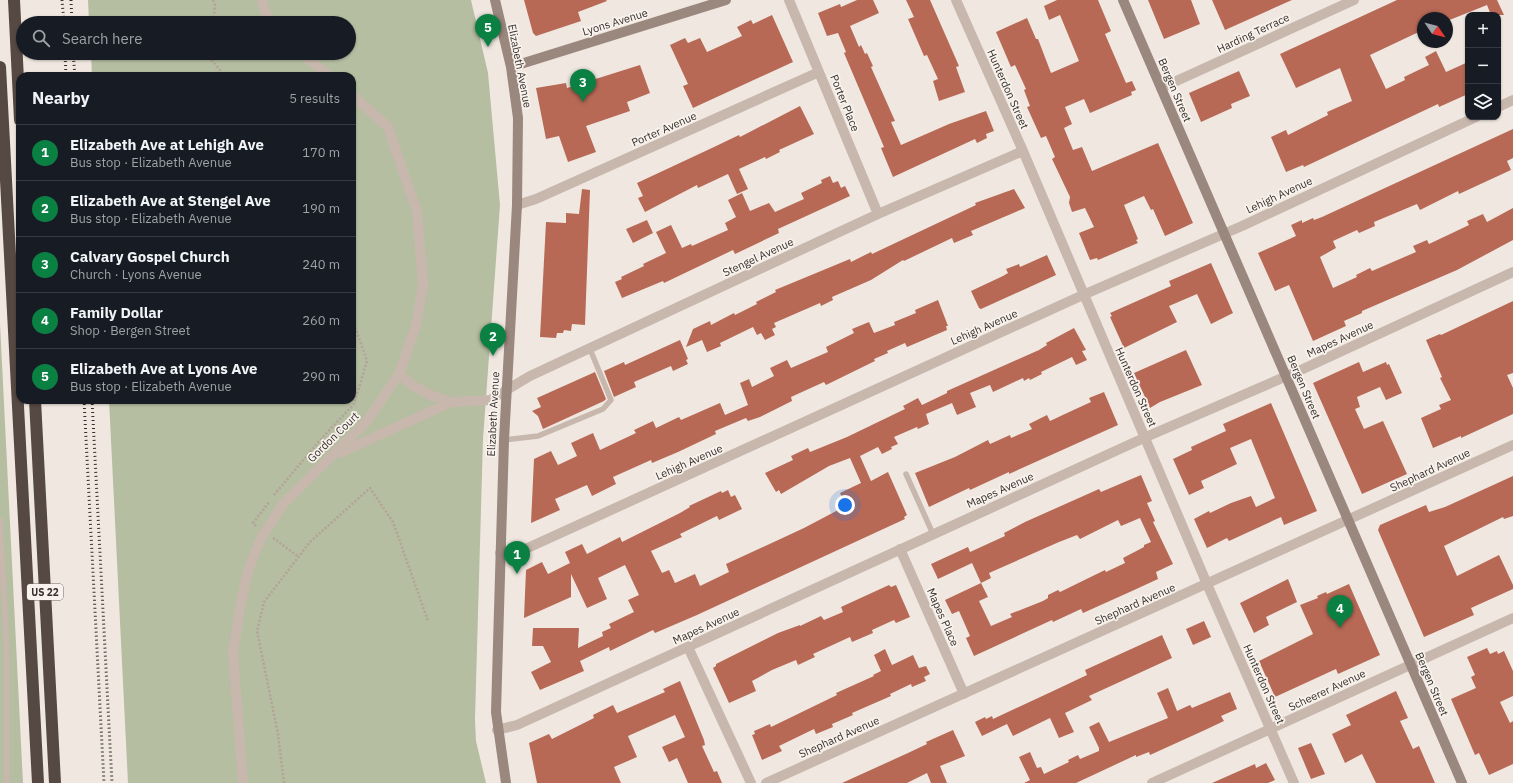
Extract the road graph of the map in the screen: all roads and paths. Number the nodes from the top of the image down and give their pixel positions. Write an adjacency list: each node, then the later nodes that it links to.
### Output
1 (14, 0): 12 (highway)
2 (213, 0): 10 (path)
3 (262, 0): 11 (street)
4 (494, 0): 16 (main road, Elizabeth Avenue)
5 (726, 0): 16 (main road, Lyons Avenue)
6 (789, 0): 21 (street, Porter Place)
7 (956, 0): 27 (street, Hunterdon Street)
8 (1123, 0): 22 (main road, Bergen Street)
9 (1354, 0): 22 (street, Harding Terrace)
10 (214, 16)
11 (268, 16)
12 (16, 40)
13 (17, 60): 18 (highway)
14 (212, 60): 19 (path)
15 (310, 60): 20 (street)
16 (511, 67): 28 (main road, Elizabeth Avenue)
17 (0, 68): 35 (highway, US 22)
18 (18, 72)
19 (222, 72)
20 (324, 72)
21 (819, 72): 28 (street, Porter Avenue); 29 (street, Porter Place)
22 (1161, 88): 30 (main road, Bergen Street)
23 (356, 99): 36 (street, Gordon Court)
24 (1513, 100): 25 (street)
25 (1501, 106)
26 (1470, 120): 30 (street, Lehigh Avenue)
27 (1023, 151): 29 (street, Stengel Avenue); 32 (street, Hunterdon Street)
28 (517, 205): 38 (main road, Elizabeth Avenue)
29 (878, 214): 34 (street, Stengel Avenue)
30 (1225, 233): 32 (street, Lehigh Avenue); 37 (main road, Bergen Street)
31 (1513, 272): 37 (street, Mapes Avenue)
32 (1083, 295): 44 (street, Hunterdon Street); 54 (street, Lehigh Avenue)
33 (356, 329): 39 (path)
34 (590, 349): 38 (street, Stengel Avenue); 45 (lane)
35 (16, 369)
36 (399, 374): 40 (street); 47 (street, Gordon Court)
37 (1286, 376): 44 (street, Mapes Avenue); 50 (main road, Bergen Street)
38 (506, 391): 40 (street, Stengel Avenue); 45 (main road, Elizabeth Avenue)
39 (356, 397)
40 (451, 402): 47 (street)
41 (18, 404): 65 (highway, US 22)
42 (35, 404): 66 (highway, US 22)
43 (354, 404): 51 (path)
44 (1146, 437): 52 (street, Mapes Avenue); 56 (street, Hunterdon Street)
45 (504, 440): 54 (main road, Elizabeth Avenue)
46 (1513, 445): 50 (street, Shephard Avenue)
47 (334, 455): 51 (street, Gordon Court)
48 (906, 474): 52 (lane)
49 (0, 520): 64 (lane)
50 (1348, 520): 56 (street, Shephard Avenue); 60 (main road, Bergen Street)
51 (265, 532): 55 (path); 67 (street, Gordon Court)
52 (933, 534): 53 (street, Mapes Avenue)
53 (900, 550): 59 (street, Mapes Avenue); 61 (street, Mapes Place)
54 (500, 553): 63 (main road, Elizabeth Avenue)
55 (299, 557): 58 (path); 68 (path)
56 (1207, 584): 61 (street, Shephard Avenue); 62 (street, Hunterdon Street)
57 (1513, 618): 60 (street, Scheerer Avenue)
58 (428, 622)
59 (688, 647): 63 (street, Mapes Avenue); 70 (street)
60 (1410, 664): 62 (street, Scheerer Avenue); 74 (main road, Bergen Street)
61 (964, 694): 71 (street, Shephard Avenue)
62 (1271, 729): 72 (street, Scheerer Avenue); 73 (street, Hunterdon Street)
63 (497, 730): 69 (main road, Elizabeth Avenue)
64 (7, 783)
65 (38, 783)
66 (55, 783)
67 (243, 783)
68 (284, 783)
69 (506, 783)
70 (751, 783)
71 (766, 783)
72 (1152, 783)
73 (1294, 783)
74 (1462, 783)

